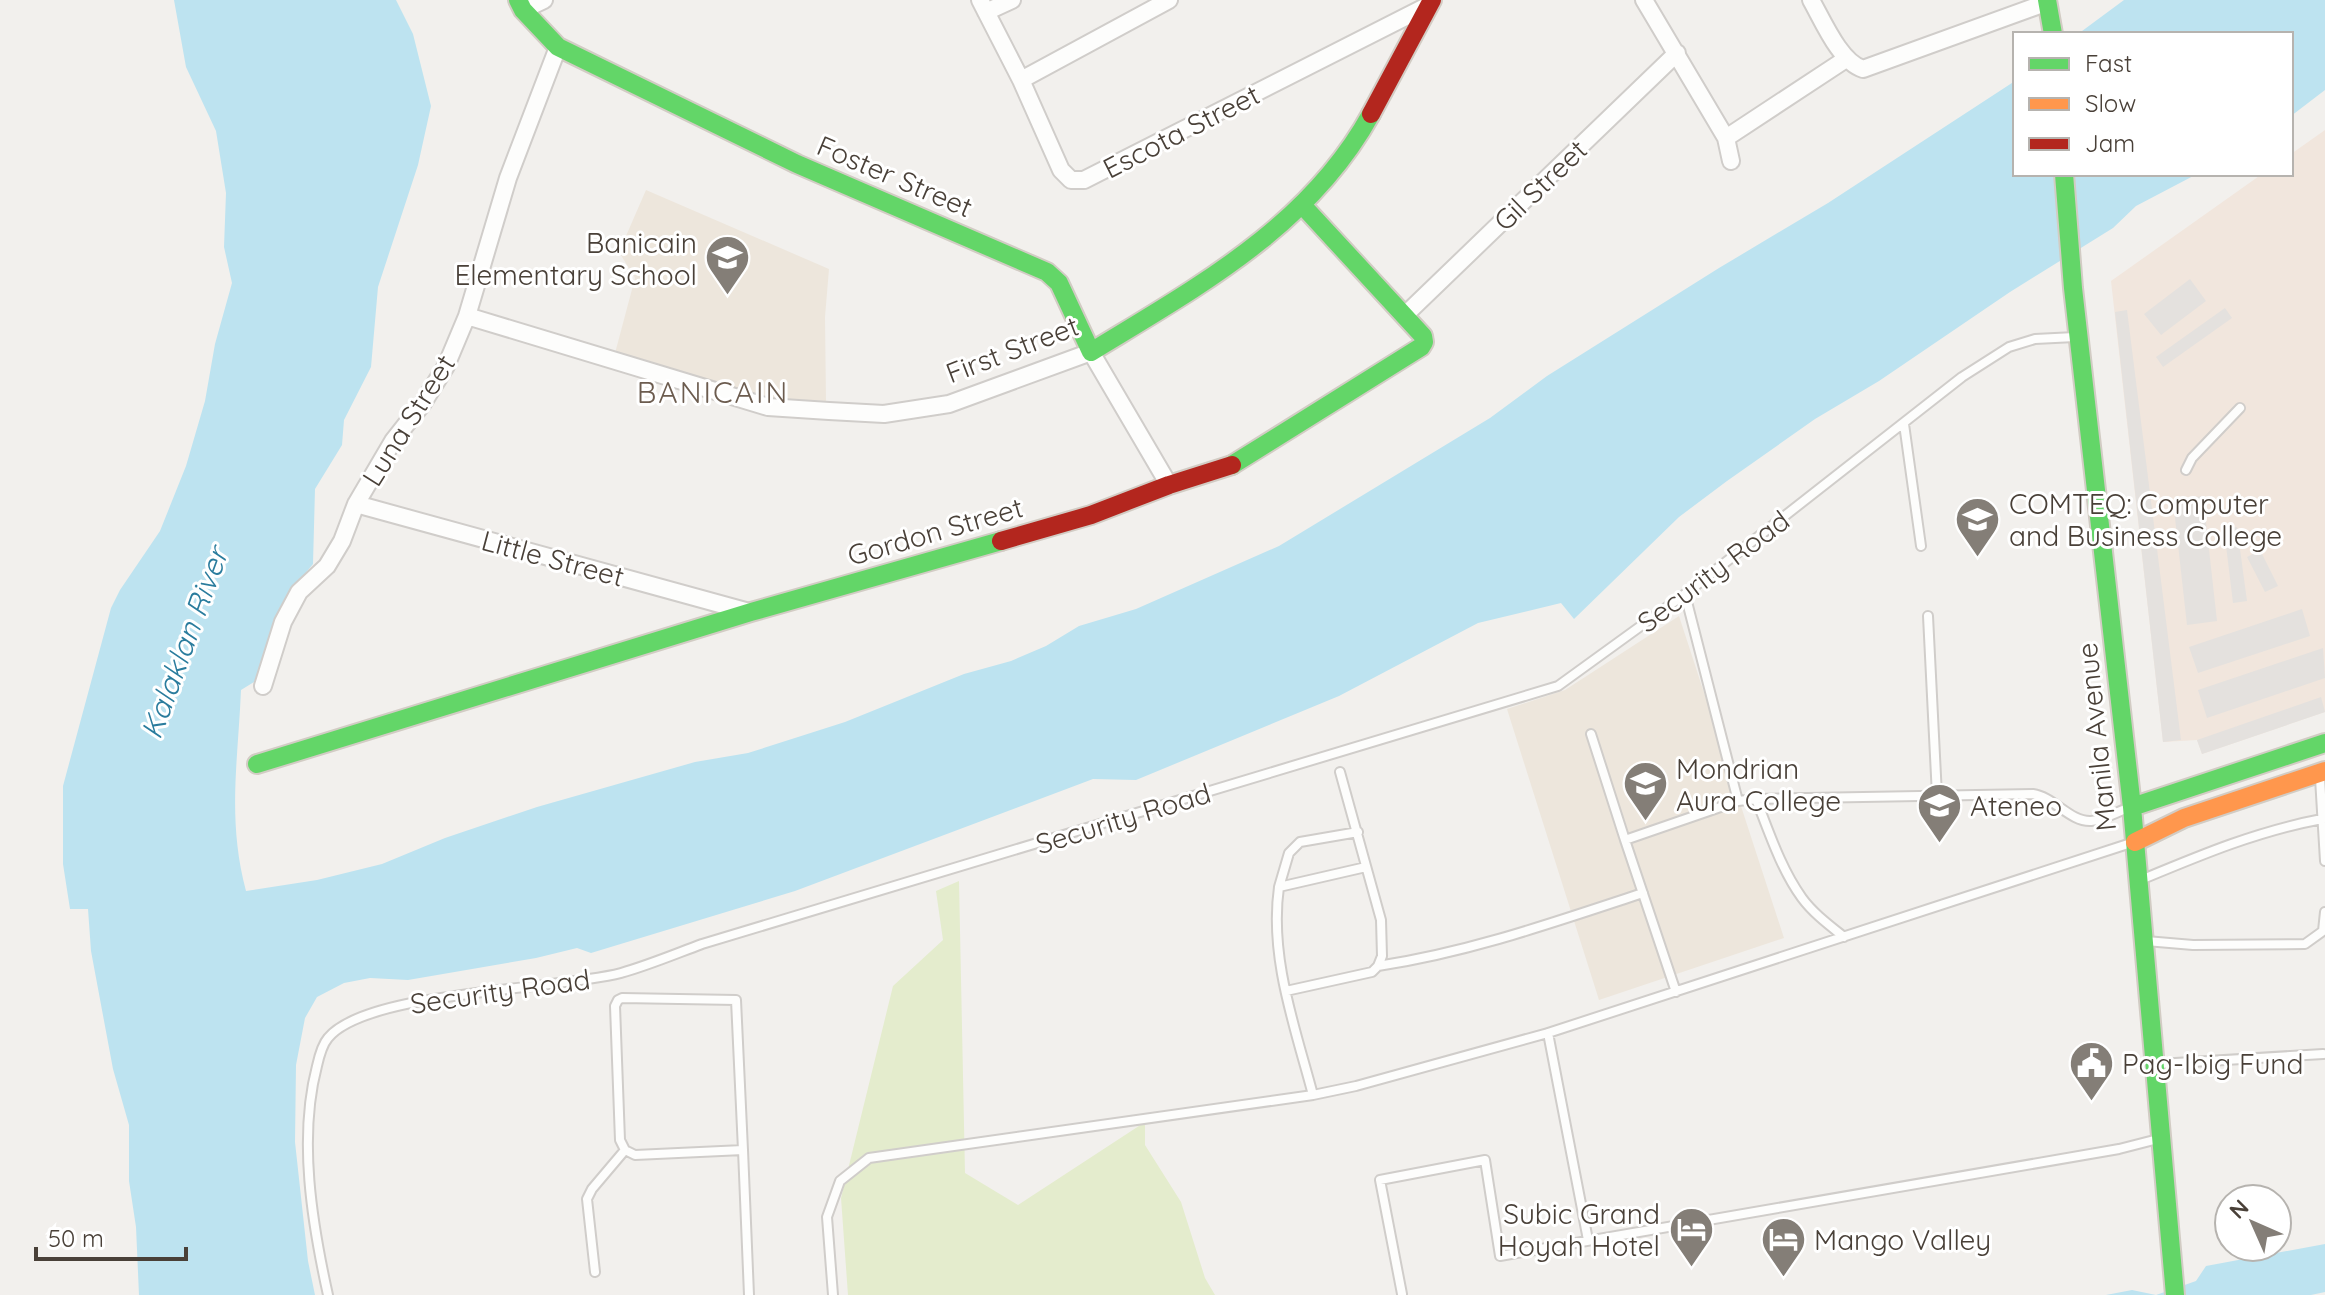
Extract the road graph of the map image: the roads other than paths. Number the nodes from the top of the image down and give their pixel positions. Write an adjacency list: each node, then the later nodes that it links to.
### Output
1 (544, 0): 8 (street)
2 (1012, 0): 9 (street)
3 (1169, 0): 14 (street)
4 (1811, 0): 13 (street)
5 (1647, 1): 12 (street)
6 (2049, 1): 10 (street); 13 (street)
7 (1430, 3): 14 (street, Escota Street); 18 (street, First Street)
8 (520, 5): 11 (street, Foster Street)
9 (983, 6): 14 (street, Escota Street)
10 (2053, 32)
11 (558, 47): 19 (street, Luna Street); 22 (street, Foster Street)
12 (1677, 53): 15 (street); 20 (street, Gil Street)
13 (1846, 59): 15 (street)
14 (1021, 80)
15 (1726, 138): 16 (street)
16 (1731, 161)
17 (2064, 176): 21 (street, Manila Avenue)
18 (1304, 207): 20 (street, Gordon Street); 22 (street, First Street)
19 (467, 316): 22 (street, First Street); 27 (street, Luna Street)
20 (1404, 316): 26 (street, Gordon Street)
21 (2080, 337): 24 (lane, Security Road); 41 (street, Manila Avenue)
22 (1091, 352): 26 (street, Foster Street)
23 (2240, 408): 25 (lane)
24 (1904, 424): 28 (lane); 29 (lane, Security Road)
25 (2186, 470)
26 (1169, 485): 30 (street, Gordon Street)
27 (356, 504): 30 (street, Little Street); 32 (street, Luna Street)
28 (1921, 546)
29 (1685, 594): 40 (lane); 68 (lane, Security Road)
30 (751, 612): 35 (street, Gordon Street)
31 (1928, 616): 38 (lane)
32 (263, 686)
33 (1591, 734): 44 (lane)
34 (2325, 743): 41 (street)
35 (257, 764)
36 (1340, 772): 43 (lane)
37 (2322, 772): 42 (lane); 45 (street)
38 (1937, 796): 39 (lane); 41 (lane)
39 (1756, 799): 40 (lane); 52 (lane)
40 (1738, 801): 44 (lane)
41 (2132, 807): 45 (street, Manila Avenue)
42 (2322, 819): 46 (lane); 48 (lane)
43 (1358, 832): 47 (lane); 49 (lane)
44 (1625, 840): 50 (lane)
45 (2135, 842): 48 (street, Manila Avenue); 52 (lane)
46 (2325, 861)
47 (1366, 867): 49 (lane); 54 (lane)
48 (2138, 880): 53 (street, Manila Avenue)
49 (1279, 887): 55 (lane)
50 (1643, 893): 54 (lane); 56 (lane)
51 (2325, 912): 53 (lane)
52 (1844, 937): 56 (lane)
53 (2144, 941): 59 (street, Manila Avenue)
54 (1378, 966): 55 (lane)
55 (1286, 991): 60 (lane)
56 (1676, 992): 57 (lane)
57 (1548, 1033): 60 (lane); 64 (lane)
58 (2323, 1054): 59 (lane)
59 (2155, 1064): 61 (street, Manila Avenue)
60 (1313, 1095): 70 (lane)
61 (2161, 1139): 64 (lane); 66 (street, Manila Avenue)
62 (625, 1150): 63 (lane); 63 (lane); 65 (lane)
63 (743, 1150): 69 (lane)
64 (1588, 1240): 67 (lane)
65 (595, 1272)
66 (2174, 1289)
67 (1402, 1294)
68 (328, 1295)
69 (749, 1295)
70 (833, 1295)

